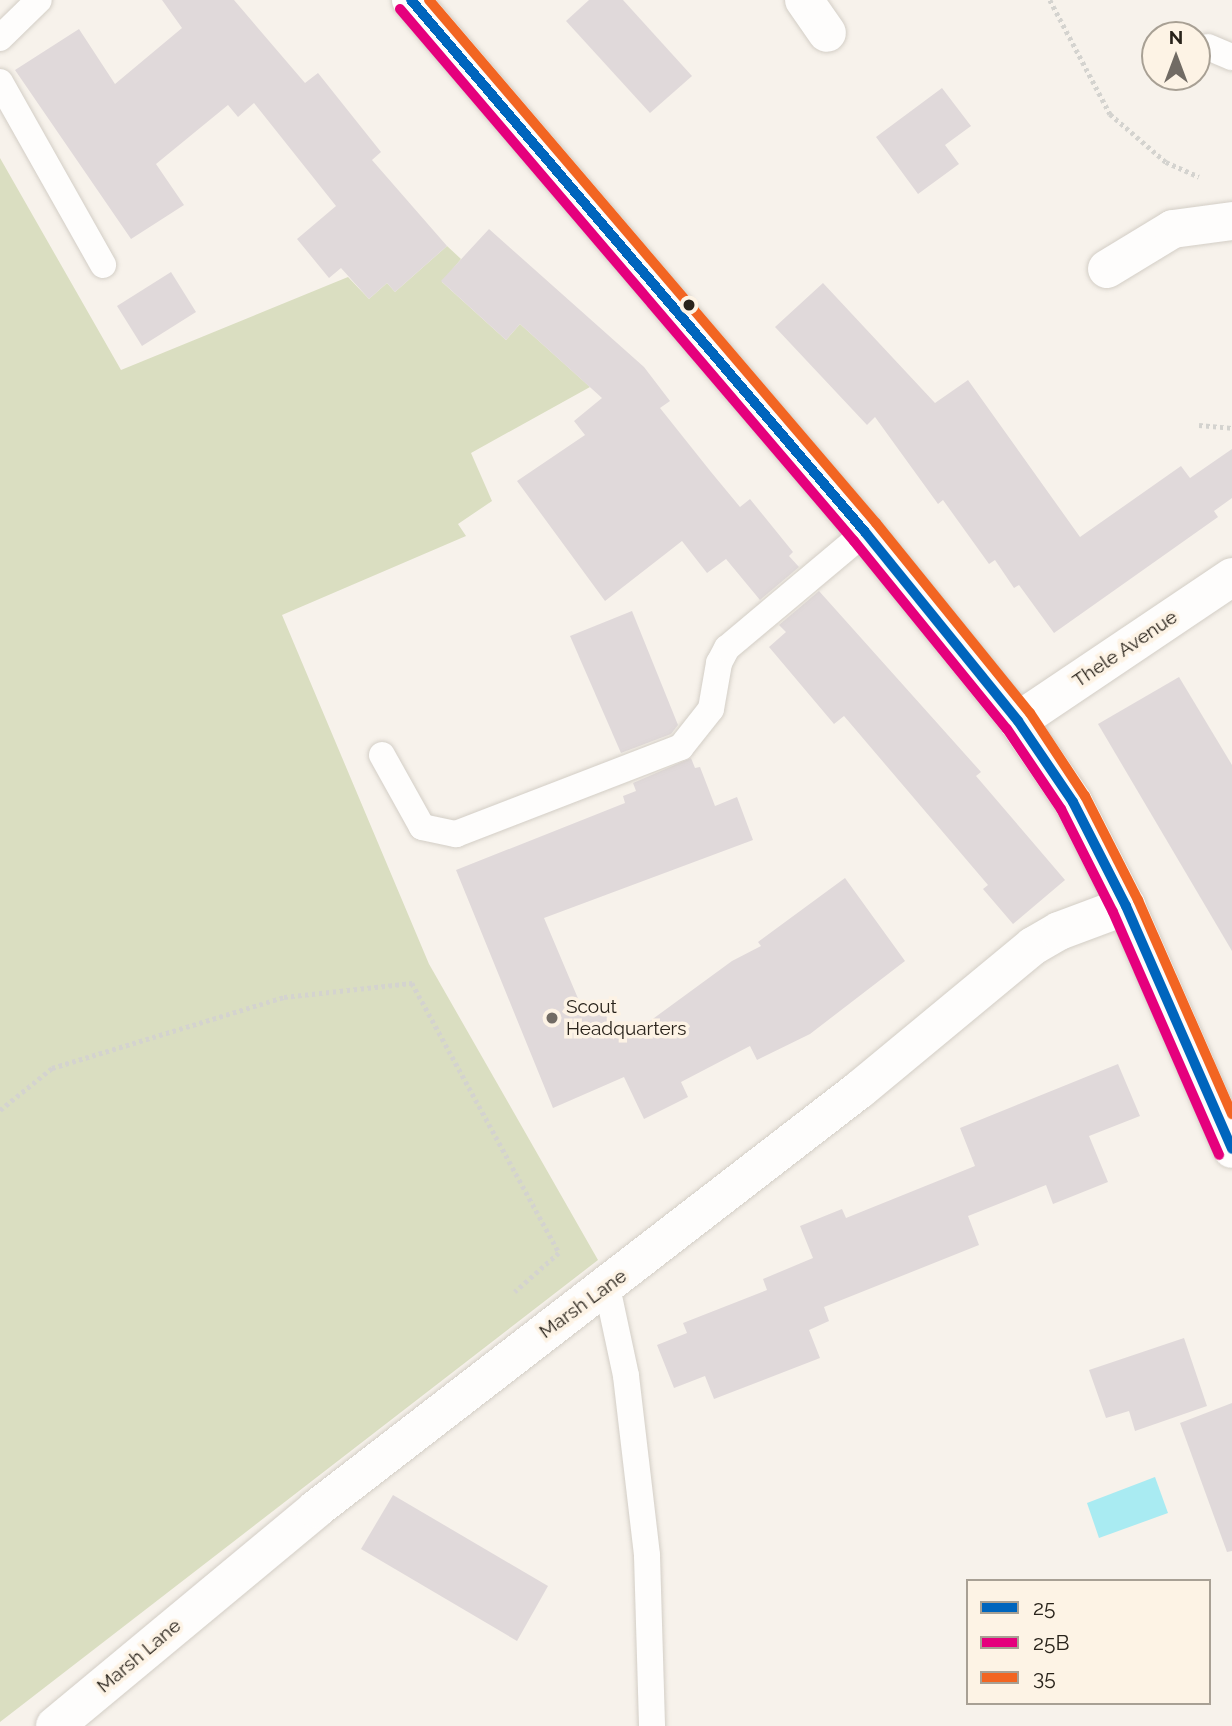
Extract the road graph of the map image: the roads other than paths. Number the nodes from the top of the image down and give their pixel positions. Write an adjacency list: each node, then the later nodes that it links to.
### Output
1 (39, 0): 5 (lane)
2 (411, 0): 10 (street)
3 (804, 0): 4 (street)
4 (827, 33)
5 (0, 38)
6 (0, 82): 8 (lane)
7 (1232, 221): 9 (street)
8 (103, 265)
9 (1107, 269)
10 (865, 532): 12 (street); 13 (lane)
11 (1232, 577): 12 (street, Thele Avenue)
12 (1018, 721): 14 (street)
13 (382, 755)
14 (1126, 906): 15 (street); 16 (street, Marsh Lane)
15 (1232, 1149)
16 (607, 1287): 17 (street, Marsh Lane); 18 (lane)
17 (55, 1726)
18 (652, 1726)

